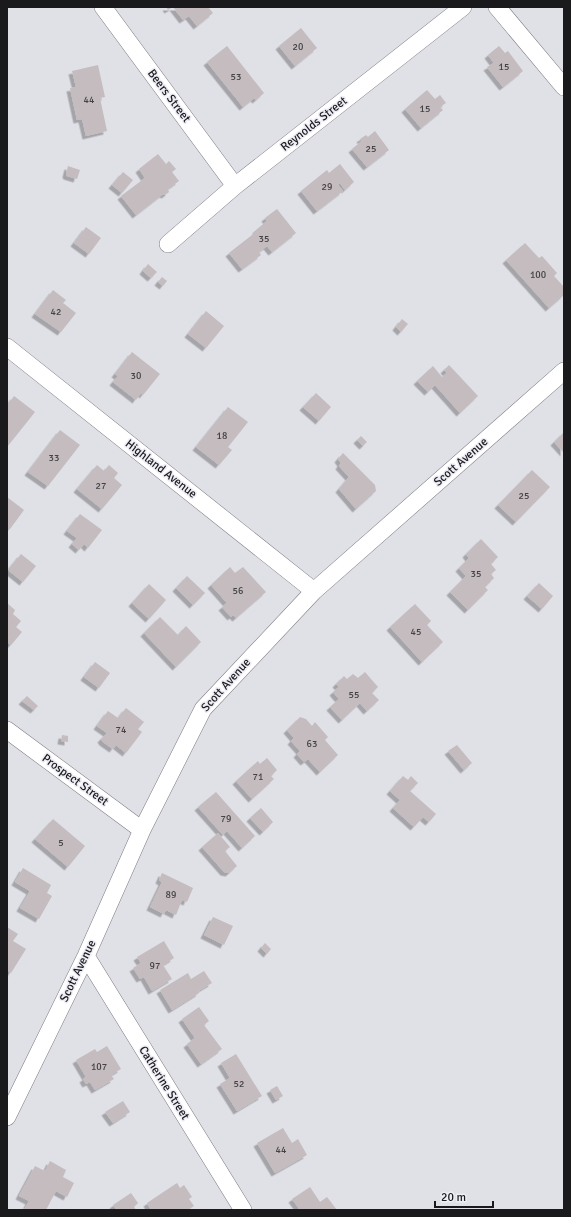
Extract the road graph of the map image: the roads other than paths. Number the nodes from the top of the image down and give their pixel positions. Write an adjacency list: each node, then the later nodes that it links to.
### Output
1 (103, 7): 5 (street, Beers Street)
2 (463, 7): 5 (street, Reynolds Street)
3 (497, 7): 4 (street)
4 (564, 87)
5 (236, 186): 6 (street, Reynolds Street)
6 (168, 244)
7 (7, 347): 9 (street, Highland Avenue)
8 (564, 371): 9 (street, Scott Avenue)
9 (314, 592): 11 (street, Scott Avenue)
10 (7, 730): 11 (street, Prospect Street)
11 (142, 830): 12 (street, Scott Avenue)
12 (86, 956): 13 (street, Scott Avenue); 14 (street, Catherine Street)
13 (7, 1117)
14 (243, 1210)

